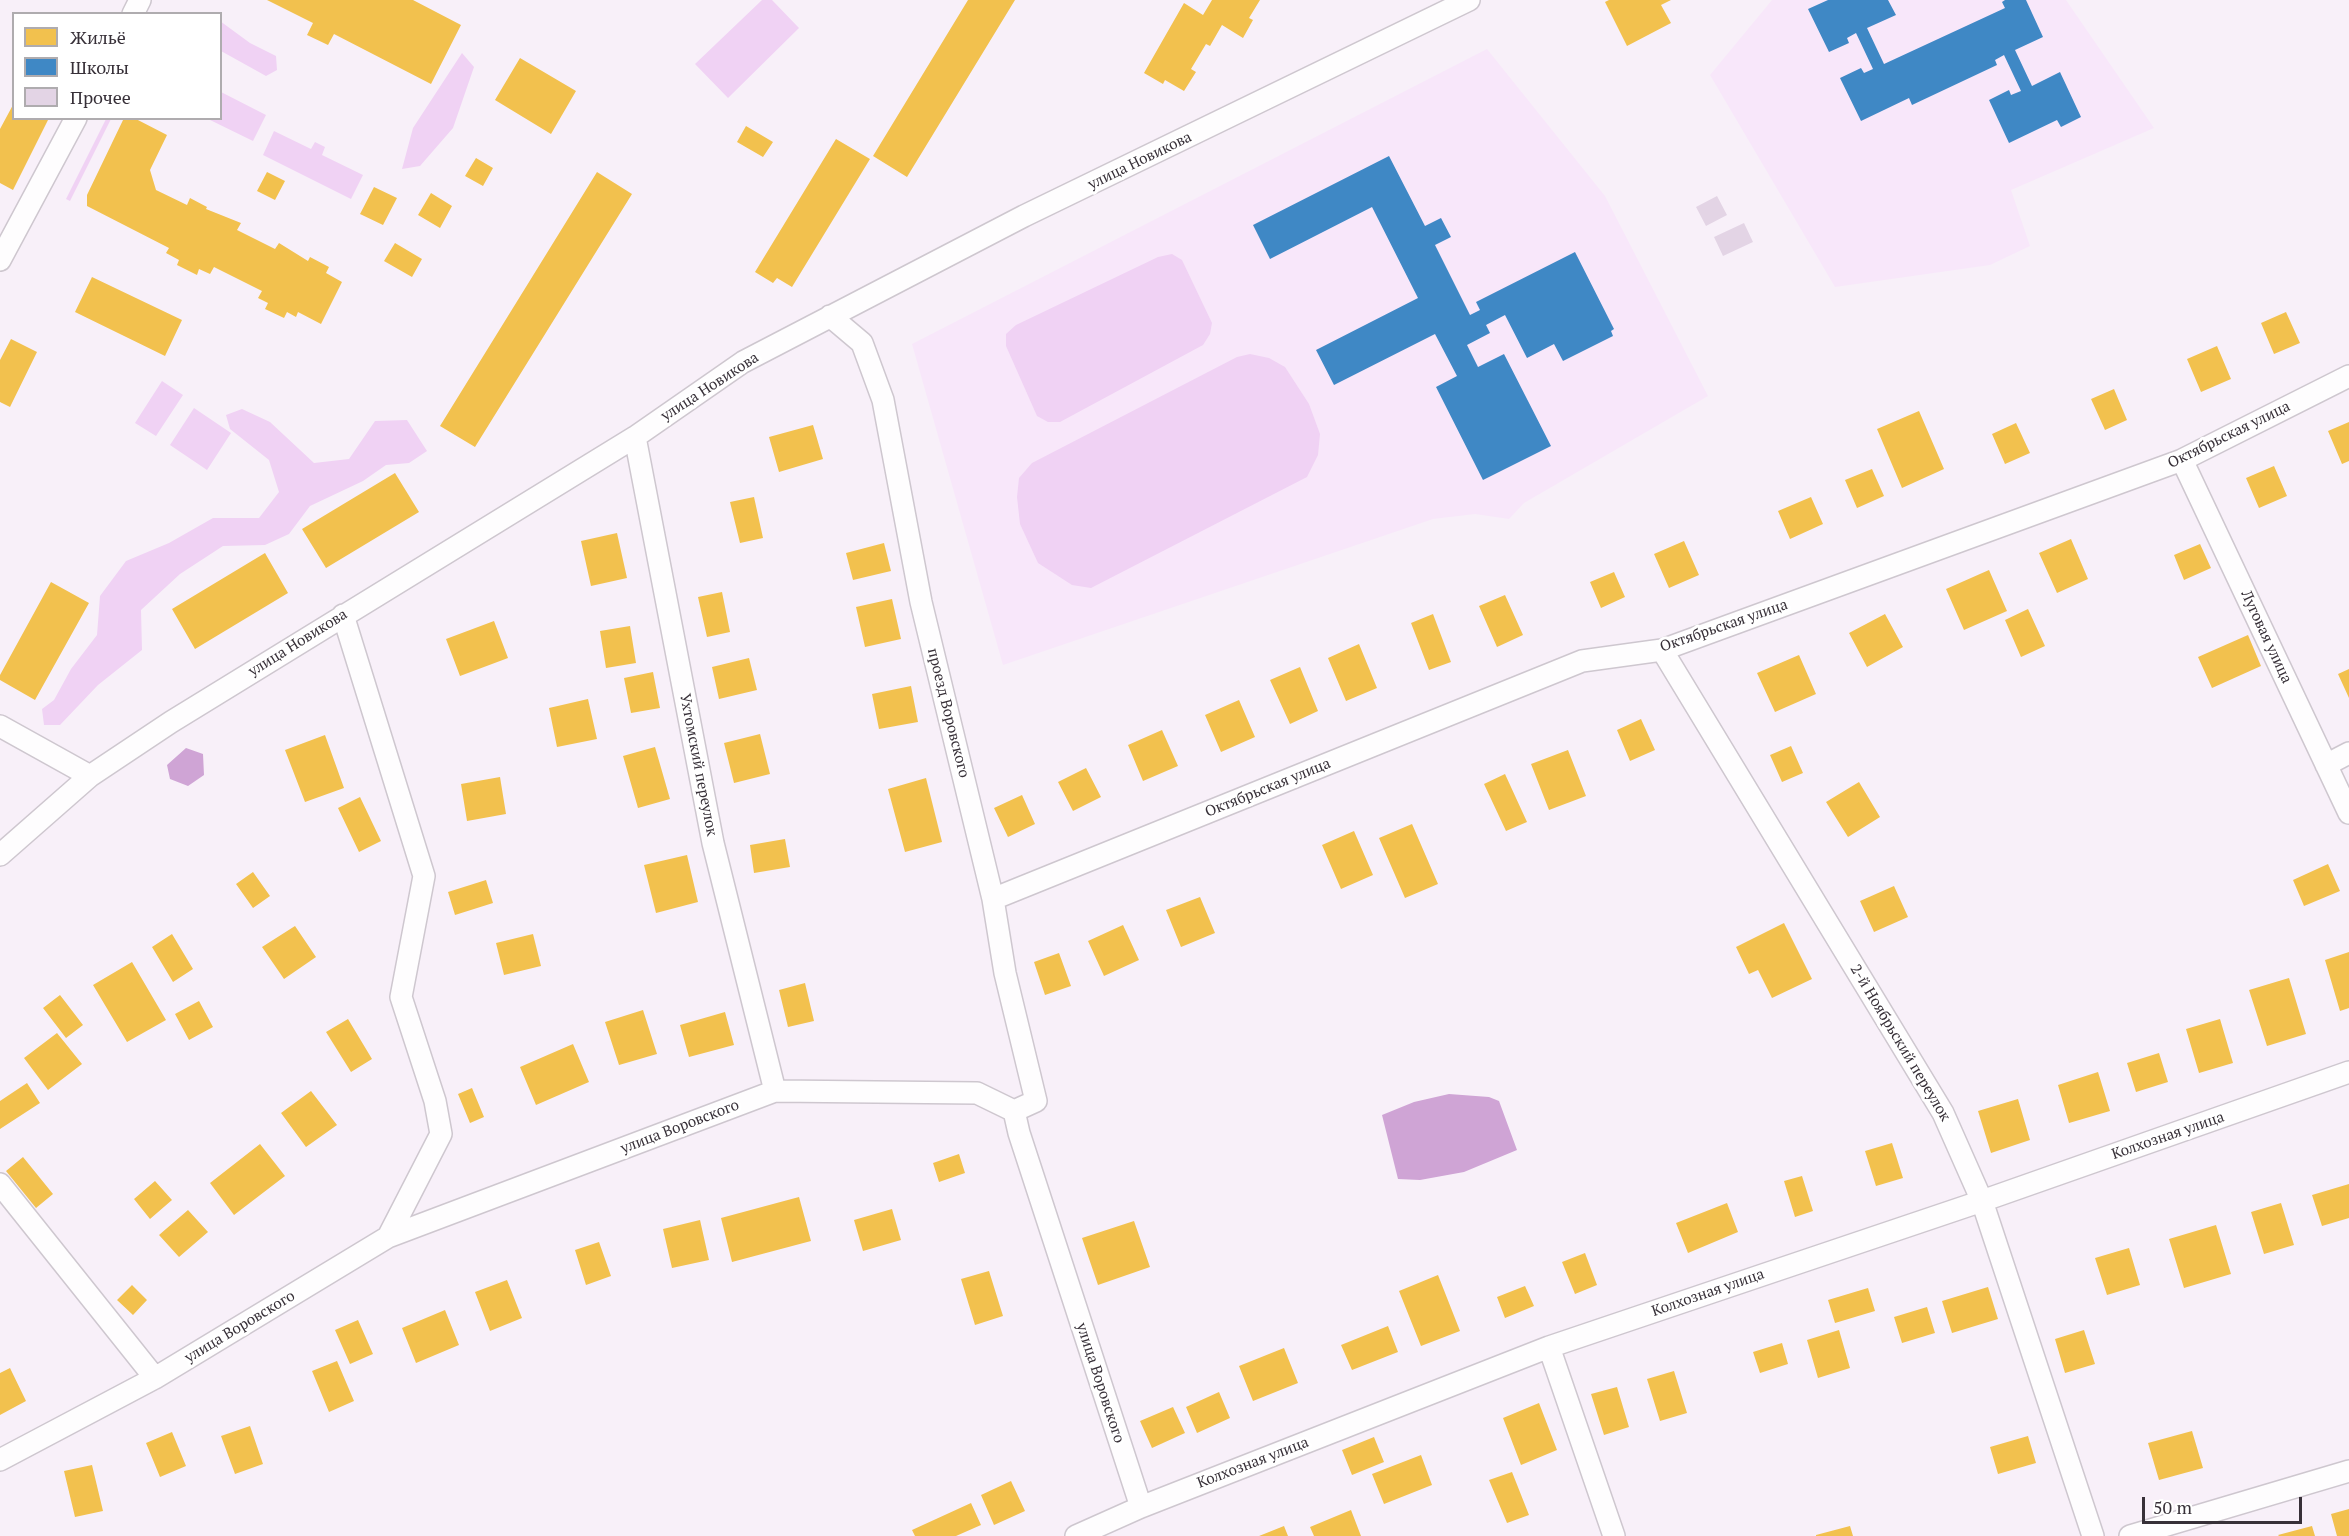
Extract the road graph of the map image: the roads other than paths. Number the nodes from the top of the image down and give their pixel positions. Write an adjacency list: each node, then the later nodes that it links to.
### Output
1 (1469, 0): 4 (street, улица Новикова)
2 (75, 120): 3 (street)
3 (0, 260)
4 (830, 316): 6 (street, улица Новикова); 16 (street, проезд Воровского)
5 (2349, 376): 7 (street, Октябрьская улица)
6 (635, 437): 8 (street, улица Новикова); 18 (street, Ухтомский переулок)
7 (2182, 460): 9 (street, Октябрьская улица); 12 (street, Луговая улица)
8 (343, 615): 13 (street, улица Новикова); 22 (street)
9 (1662, 650): 16 (street, Октябрьская улица); 21 (street, 2-й Ноябрьский переулок)
10 (0, 726): 13 (street)
11 (2349, 753): 12 (street)
12 (2326, 765): 14 (street, Луговая улица)
13 (90, 776): 15 (street, улица Новикова)
14 (2349, 813)
15 (0, 855)
16 (993, 899): 19 (street, проезд Воровского)
17 (2349, 1072): 21 (street, Колхозная улица)
18 (775, 1091): 19 (street, улица Воровского); 22 (street, улица Воровского)
19 (1014, 1112): 27 (street, улица Воровского)
20 (0, 1184): 24 (street)
21 (1982, 1201): 23 (street, Колхозная улица); 30 (street, 2-й Ноябрьский переулок)
22 (388, 1237): 24 (street, улица Воровского)
23 (1549, 1347): 27 (street, Колхозная улица); 29 (street)
24 (155, 1378): 25 (street, улица Воровского)
25 (0, 1460)
26 (2349, 1471): 31 (street)
27 (1141, 1507): 28 (street, Колхозная улица)
28 (1076, 1536)
29 (1614, 1536)
30 (2093, 1536)
31 (2130, 1536)

